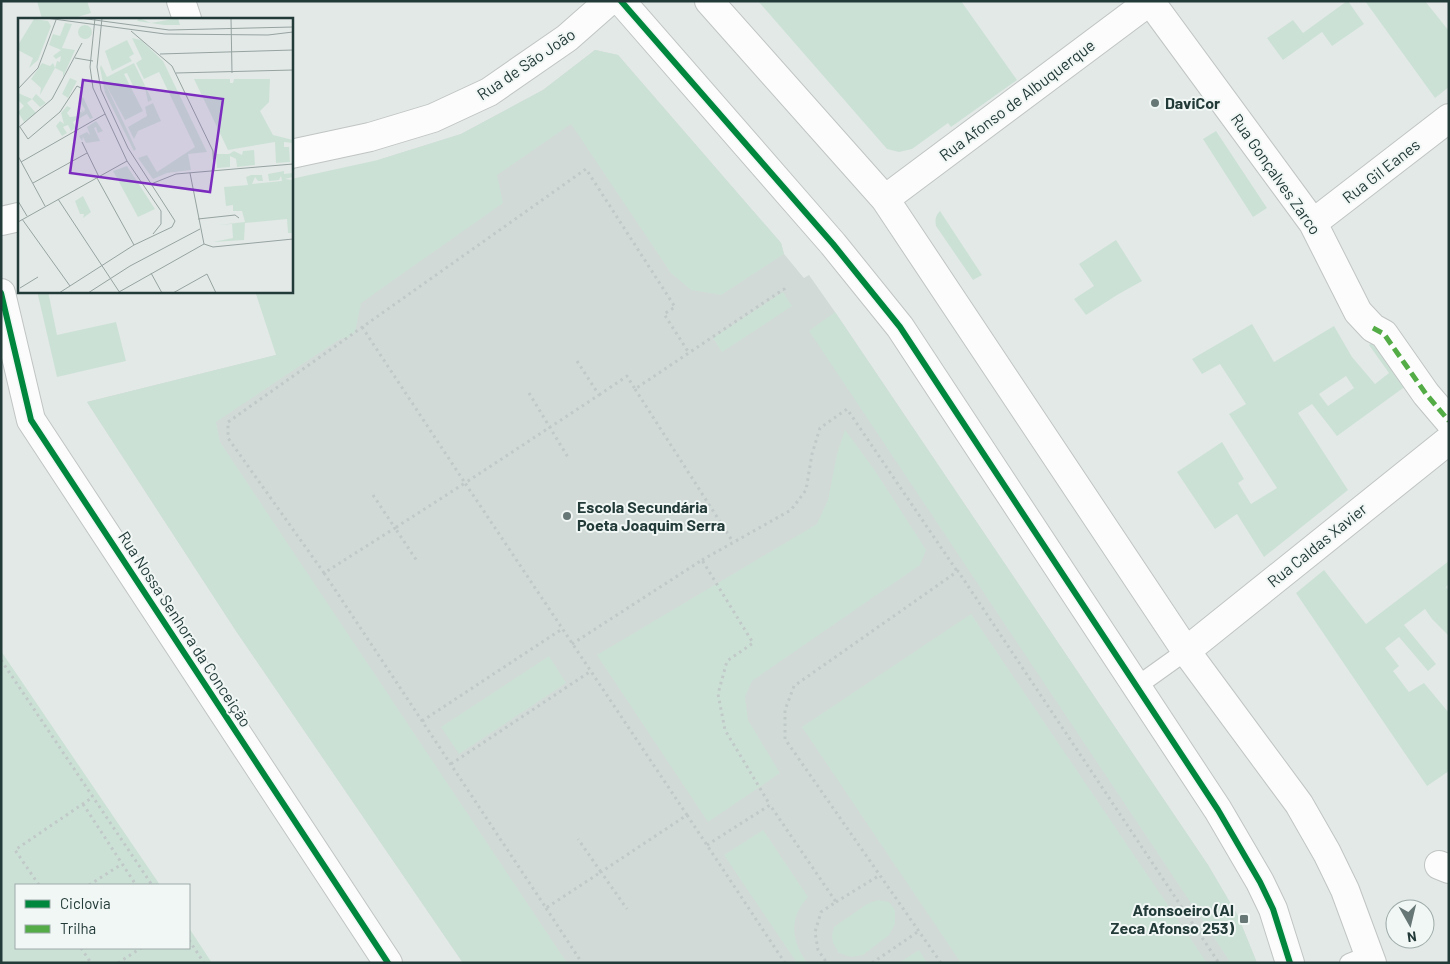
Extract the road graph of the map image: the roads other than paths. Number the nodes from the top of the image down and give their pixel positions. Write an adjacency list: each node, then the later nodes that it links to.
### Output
1 (181, 1): 6 (street)
2 (609, 1): 8 (street, Rua de São João)
3 (621, 1): 17 (street)
4 (709, 1): 9 (street)
5 (1150, 1): 9 (street, Rua Afonso de Albuquerque); 12 (street, Rua Gonçalves Zarco)
6 (187, 18)
7 (1449, 118): 12 (street, Rua Gil Eanes)
8 (292, 154)
9 (885, 199): 16 (street)
10 (18, 216): 11 (street)
11 (1, 221)
12 (1313, 223): 14 (street, Rua Gonçalves Zarco)
13 (1, 293): 19 (street, Rua Nossa Senhora da Conceição)
14 (1449, 421)
15 (1449, 440): 16 (street, Rua Caldas Xavier)
16 (1186, 651): 17 (lane); 18 (street)
17 (1137, 686): 20 (street)
18 (1363, 960)
19 (388, 963)
20 (1290, 963)

